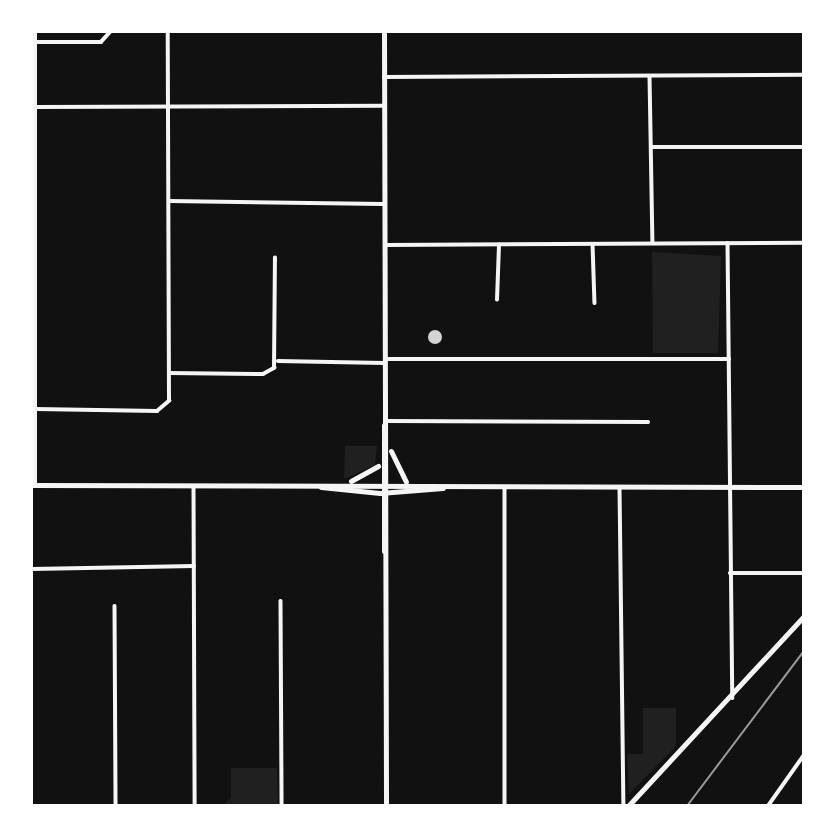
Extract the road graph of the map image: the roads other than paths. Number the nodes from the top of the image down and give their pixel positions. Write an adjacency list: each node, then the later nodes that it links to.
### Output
1 (35, 32): 5 (street)
2 (110, 32): 5 (street)
3 (168, 32): 12 (street)
4 (384, 32): 9 (main road)
5 (35, 42): 6 (street)
6 (33, 60): 11 (street)
7 (803, 75): 8 (street)
8 (650, 76): 9 (street); 13 (street)
9 (384, 78): 10 (main road)
10 (384, 106): 12 (street); 16 (main road)
11 (35, 107): 12 (street); 30 (street)
12 (168, 107): 15 (street)
13 (651, 147): 14 (street); 17 (street)
14 (803, 147)
15 (169, 201): 16 (street); 29 (street)
16 (384, 204): 21 (main road)
17 (653, 243): 18 (street); 20 (street)
18 (728, 243): 19 (street); 26 (street)
19 (803, 243)
20 (593, 244): 22 (street); 25 (street)
21 (384, 245): 22 (street); 28 (main road)
22 (499, 245): 24 (street)
23 (275, 258): 27 (street)
24 (497, 300)
25 (595, 303)
26 (729, 359): 28 (street); 47 (street)
27 (278, 361): 28 (street); 29 (street)
28 (385, 361): 31 (main road)
29 (169, 373): 30 (street)
30 (36, 409): 33 (street)
31 (385, 421): 32 (street); 34 (main road); 35 (main road)
32 (648, 422)
33 (33, 433): 40 (street)
34 (388, 438): 38 (main road); 39 (main road)
35 (380, 460): 36 (main road); 37 (main road)
36 (338, 483): 37 (main road); 42 (main road)
37 (380, 484): 38 (main road); 48 (main road)
38 (388, 484): 39 (main road); 49 (main road)
39 (410, 484): 44 (main road)
40 (33, 485): 41 (main road)
41 (194, 486): 42 (main road); 51 (street)
42 (314, 486): 48 (main road)
43 (803, 486): 47 (main road)
44 (446, 487): 45 (main road); 49 (main road)
45 (505, 487): 46 (main road); 64 (street)
46 (620, 487): 47 (main road); 65 (street)
47 (730, 487): 53 (street)
48 (380, 493): 49 (main road); 50 (main road)
49 (388, 493): 50 (main road)
50 (386, 565): 63 (main road)
51 (194, 566): 52 (street); 61 (street)
52 (32, 569)
53 (730, 573): 54 (street); 58 (street)
54 (803, 573)
55 (281, 601): 62 (street)
56 (115, 606): 60 (street)
57 (803, 615): 58 (main road)
58 (733, 698): 65 (main road)
59 (803, 755): 66 (street)
60 (116, 806)
61 (195, 806)
62 (282, 806)
63 (386, 806)
64 (506, 806)
65 (626, 806)
66 (768, 806)

